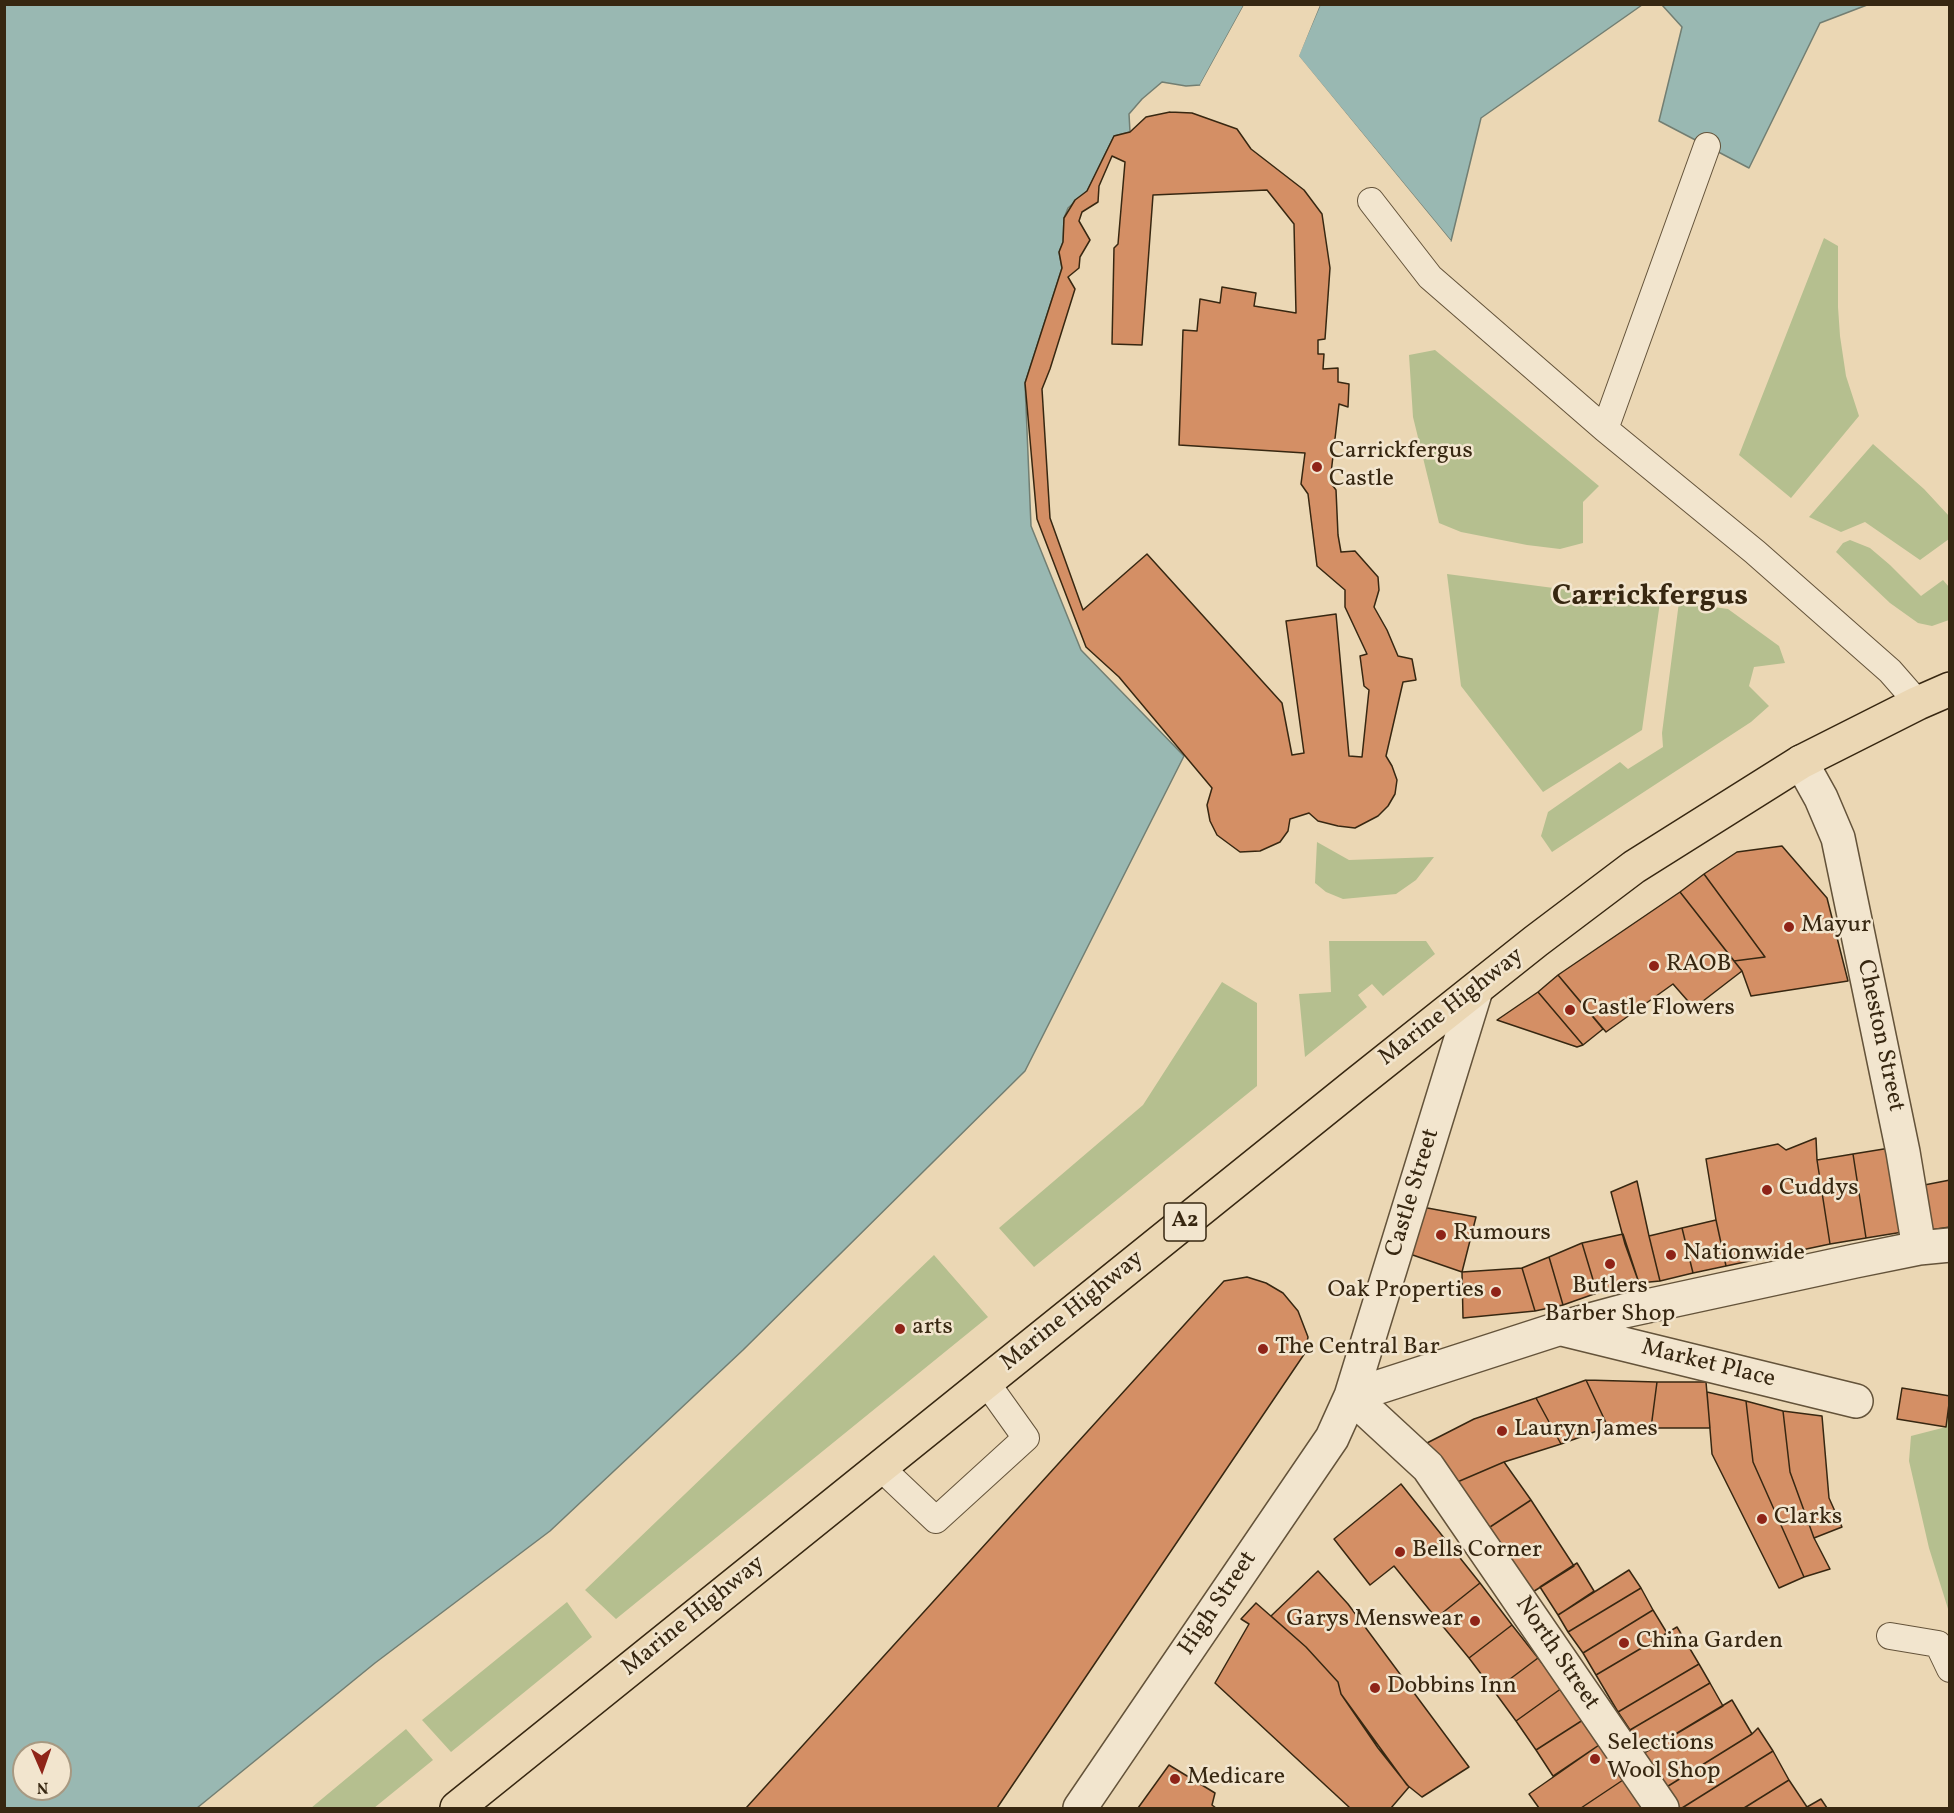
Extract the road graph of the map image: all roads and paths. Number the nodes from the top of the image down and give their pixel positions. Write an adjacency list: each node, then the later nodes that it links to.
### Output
1 (1707, 146): 3 (lane)
2 (1371, 201): 3 (lane)
3 (1605, 429): 5 (lane)
4 (1950, 689): 5 (main road, Marine Highway / A2)
5 (1918, 703): 6 (main road, Marine Highway / A2)
6 (1801, 762): 7 (main road, Marine Highway / A2); 8 (street, Cheston Street)
7 (1476, 990): 10 (main road, Marine Highway / A2); 11 (street, Castle Street)
8 (1934, 1246): 9 (street, Market Place)
9 (1561, 1328): 11 (street, Market Place); 12 (street, Market Place)
10 (986, 1382): 13 (main road, Marine Highway / A2); 13 (lane)
11 (1351, 1396): 17 (street, High Street); 18 (street, North Street)
12 (1856, 1401)
13 (880, 1467): 16 (main road, Marine Highway / A2)
14 (1890, 1636): 15 (lane)
15 (1950, 1670)
16 (457, 1809)
17 (1080, 1809)
18 (1662, 1809)

